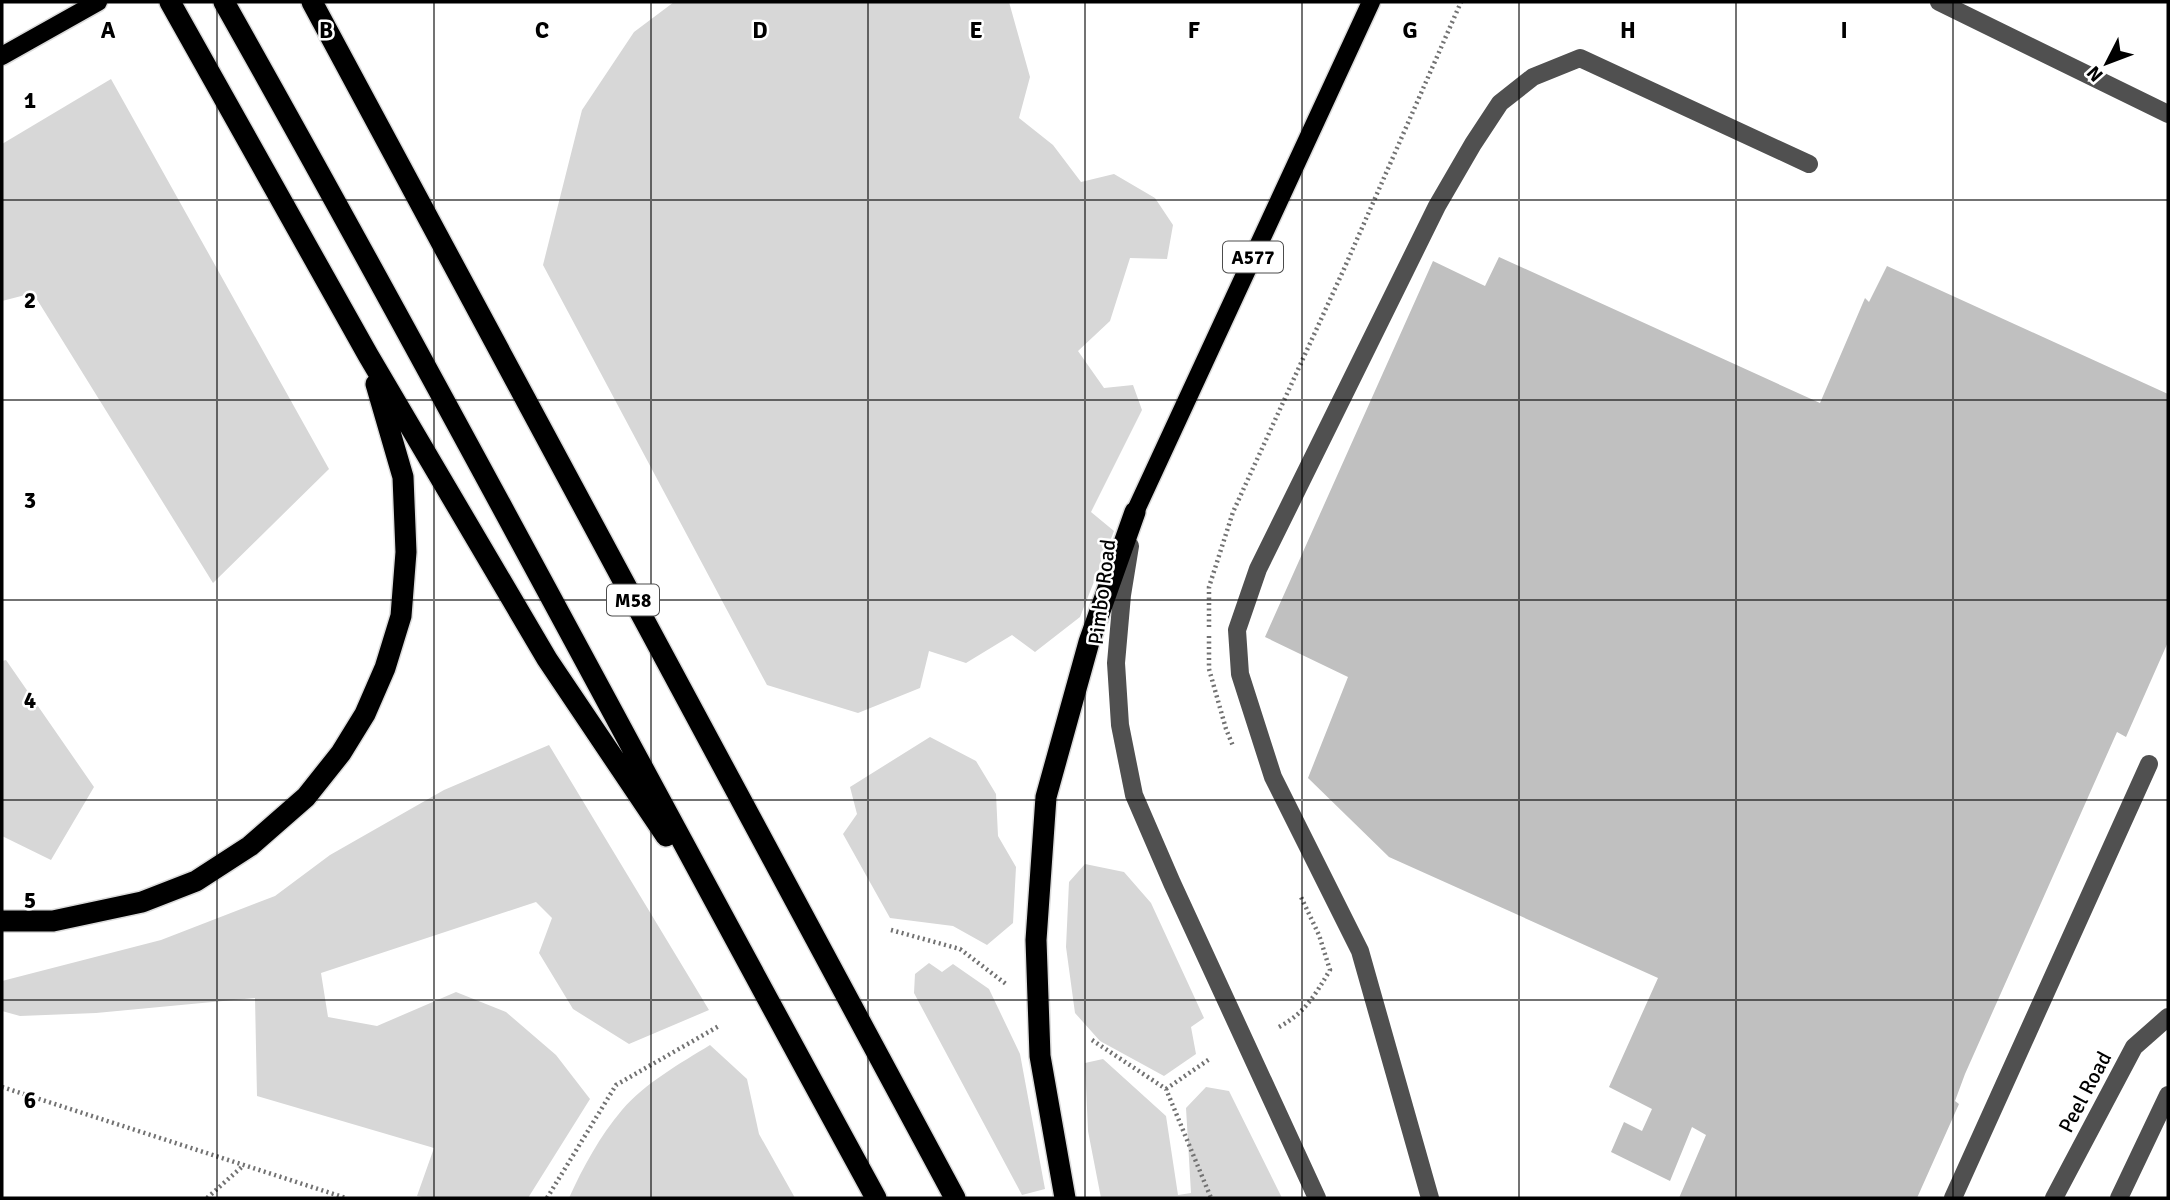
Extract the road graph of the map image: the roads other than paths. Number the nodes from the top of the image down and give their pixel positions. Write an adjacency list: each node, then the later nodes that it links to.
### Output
1 (98, 2): 7 (main road)
2 (170, 2): 10 (highway)
3 (224, 2): 14 (highway)
4 (312, 2): 18 (highway, M58)
5 (1371, 2): 11 (main road, Pimbo Road / A577)
6 (1950, 4): 8 (street)
7 (2, 56)
8 (2168, 114)
9 (1809, 164): 21 (street)
10 (368, 355): 13 (highway); 14 (highway)
11 (1136, 512): 19 (highway); 20 (street, Pimbo Road)
12 (2149, 764): 22 (street)
13 (2, 921)
14 (735, 940): 17 (highway)
15 (2168, 1017): 23 (street, Peel Road)
16 (2168, 1094): 24 (street)
17 (876, 1198)
18 (955, 1198)
19 (1065, 1198)
20 (1317, 1198)
21 (1430, 1198)
22 (1953, 1198)
23 (2054, 1198)
24 (2119, 1198)

